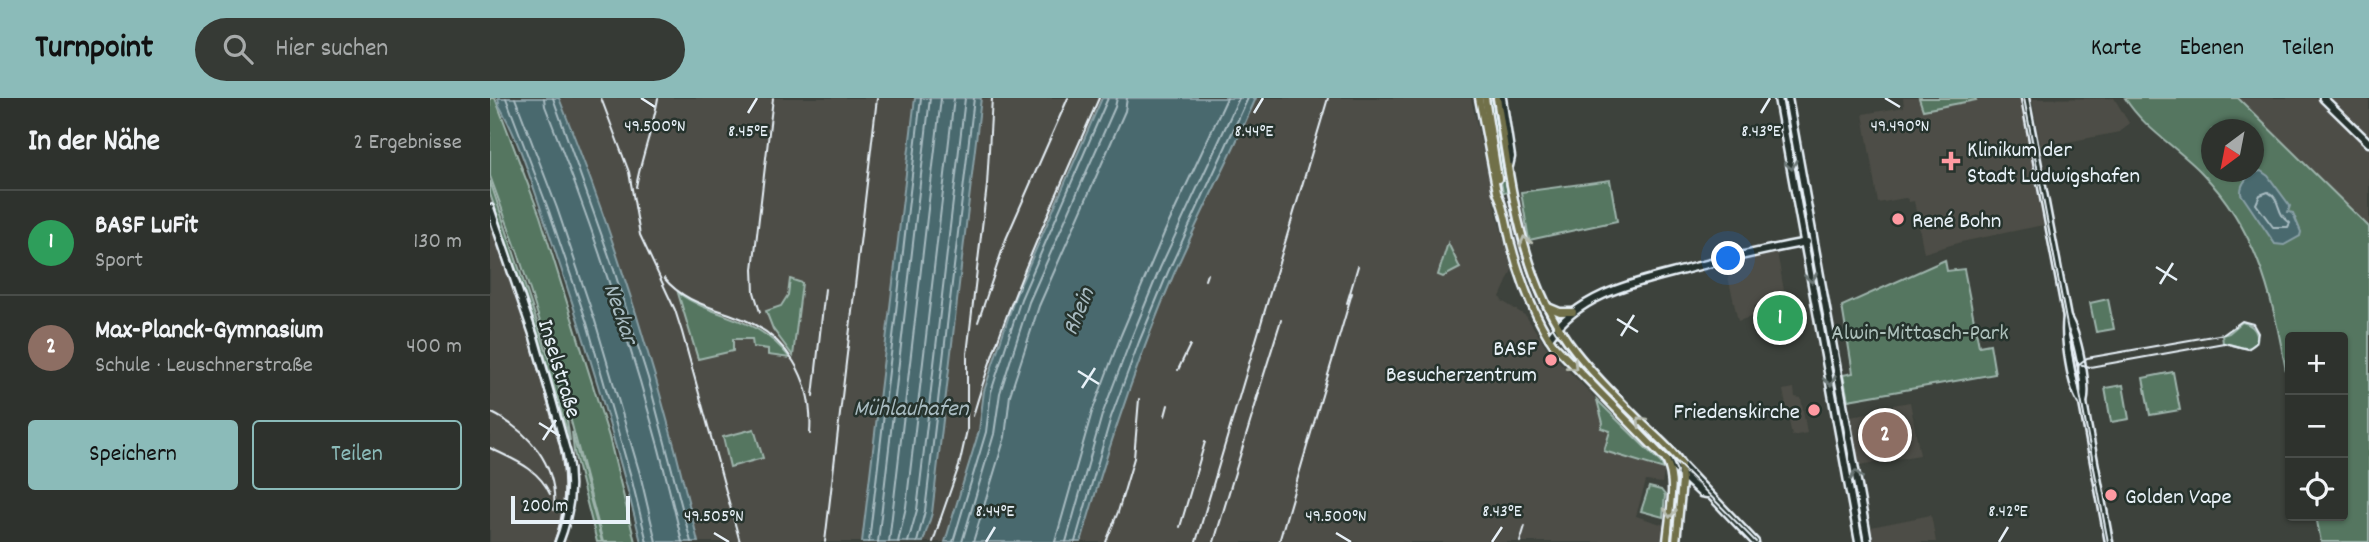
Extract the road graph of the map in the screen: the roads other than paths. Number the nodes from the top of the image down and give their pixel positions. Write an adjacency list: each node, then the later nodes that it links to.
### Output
1 (1479, 98): 9 (main road)
2 (1485, 98): 9 (main road)
3 (1500, 98): 14 (main road, one-way to 3)
4 (1778, 98): 12 (street, one-way to 12)
5 (1788, 98): 11 (street)
6 (2025, 98): 29 (street)
7 (2323, 98): 8 (street)
8 (2369, 143)
9 (1503, 204): 13 (main road)
10 (490, 208): 23 (street, Inselstraße)
11 (1815, 240): 12 (street); 28 (street, one-way to 11)
12 (1805, 242): 16 (street); 27 (street, one-way to 27)
13 (1521, 277): 14 (main road); 18 (main road)
14 (1537, 279): 15 (main road)
15 (1548, 307): 16 (main road); 17 (main road)
16 (1573, 312): 17 (street)
17 (1558, 325): 18 (street); 20 (main road, one-way to 17)
18 (1549, 338): 19 (main road, one-way to 19)
19 (1666, 460): 21 (street); 24 (main road, one-way to 24)
20 (1681, 464): 21 (main road); 22 (street)
21 (1683, 475): 22 (street); 25 (main road)
22 (1707, 494): 26 (street)
23 (559, 542)
24 (1667, 542)
25 (1676, 542)
26 (1755, 542)
27 (1859, 542)
28 (1868, 542)
29 (2109, 542)

